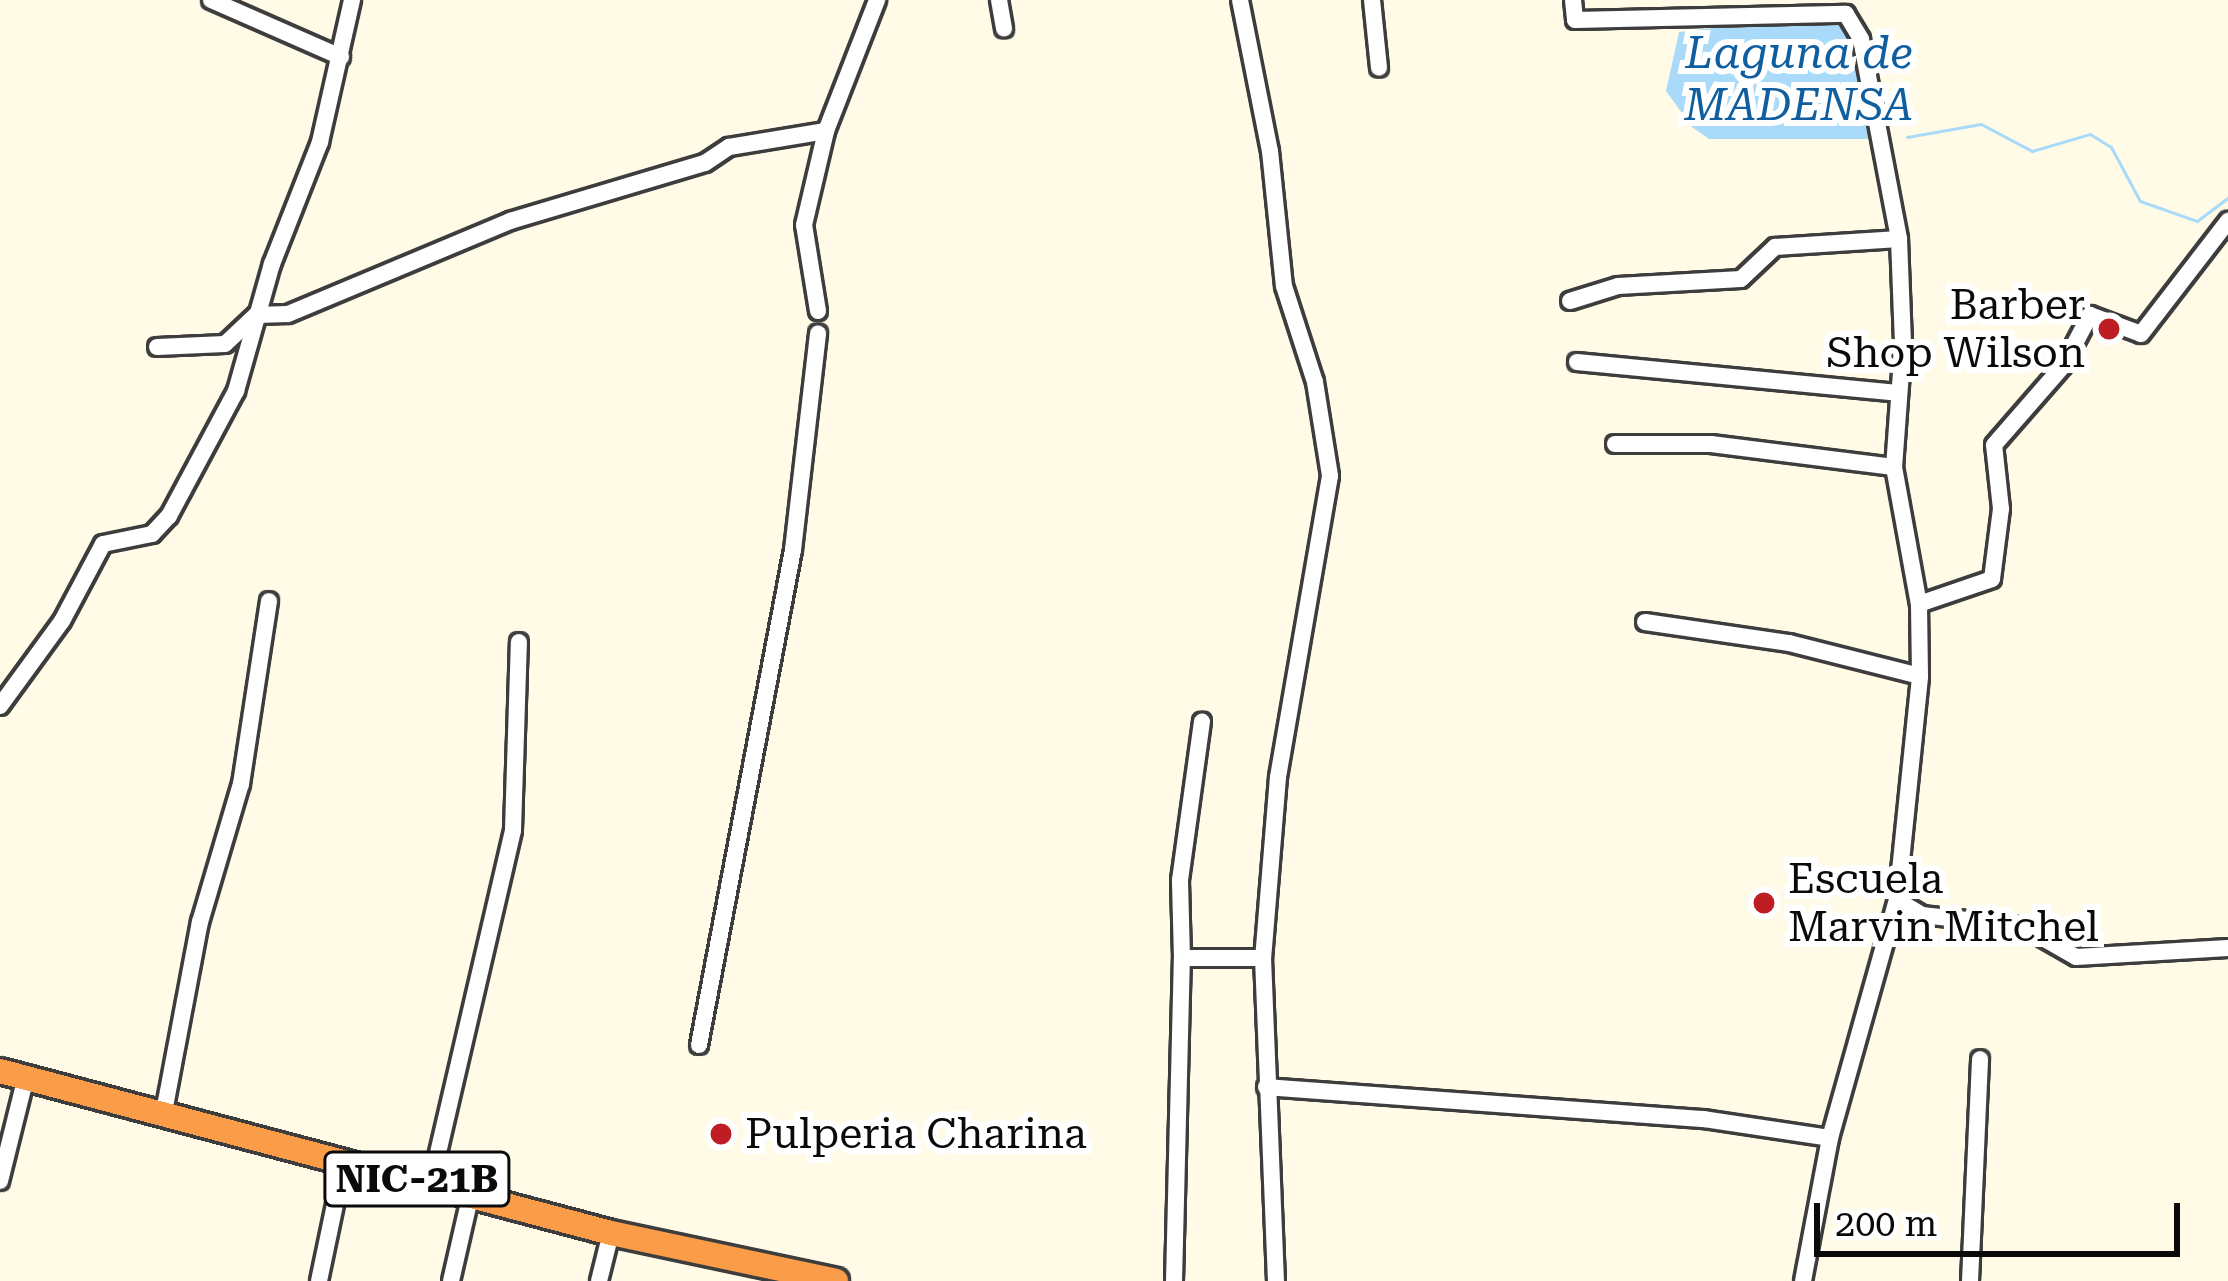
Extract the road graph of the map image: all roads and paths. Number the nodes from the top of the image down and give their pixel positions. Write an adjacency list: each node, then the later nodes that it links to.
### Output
1 (211, 0): 9 (street)
2 (352, 0): 9 (street)
3 (878, 0): 11 (street)
4 (999, 0): 8 (street)
5 (1240, 0): 33 (street)
6 (1372, 0): 10 (street)
7 (1573, 0): 13 (street)
8 (1004, 29)
9 (341, 57): 16 (street)
10 (1379, 68)
11 (826, 130): 15 (street); 16 (street)
12 (2228, 221): 24 (street)
13 (1899, 239): 14 (street); 20 (street)
14 (1570, 301)
15 (818, 311)
16 (256, 315): 18 (street); 28 (street)
17 (818, 333): 34 (street)
18 (157, 347)
19 (1577, 362): 20 (street)
20 (1898, 393): 22 (street)
21 (1615, 444): 22 (street)
22 (1894, 467): 24 (street)
23 (268, 601): 39 (street)
24 (1918, 604): 27 (street)
25 (1645, 622): 27 (street)
26 (519, 642): 43 (street)
27 (1920, 676): 30 (street)
28 (0, 706)
29 (1202, 722): 32 (street)
30 (1897, 900): 31 (street); 40 (street)
31 (2228, 947)
32 (1183, 958): 33 (street); 50 (street)
33 (1263, 958): 38 (street)
34 (699, 1045)
35 (1980, 1059): 53 (street)
36 (0, 1071): 37 (highway, NIC-21B)
37 (26, 1077): 39 (highway, NIC-21B); 42 (street)
38 (1266, 1087): 40 (street); 51 (street)
39 (164, 1112): 41 (highway, NIC-21B)
40 (1830, 1138): 52 (street)
41 (344, 1161): 43 (highway, NIC-21B); 46 (street)
42 (0, 1181)
43 (431, 1183): 44 (highway, NIC-21B)
44 (471, 1193): 45 (highway, NIC-21B); 47 (street)
45 (611, 1233): 48 (street); 49 (highway, NIC-21B)
46 (319, 1281)
47 (451, 1281)
48 (599, 1281)
49 (836, 1281)
50 (1174, 1281)
51 (1276, 1281)
52 (1803, 1281)
53 (1970, 1281)

